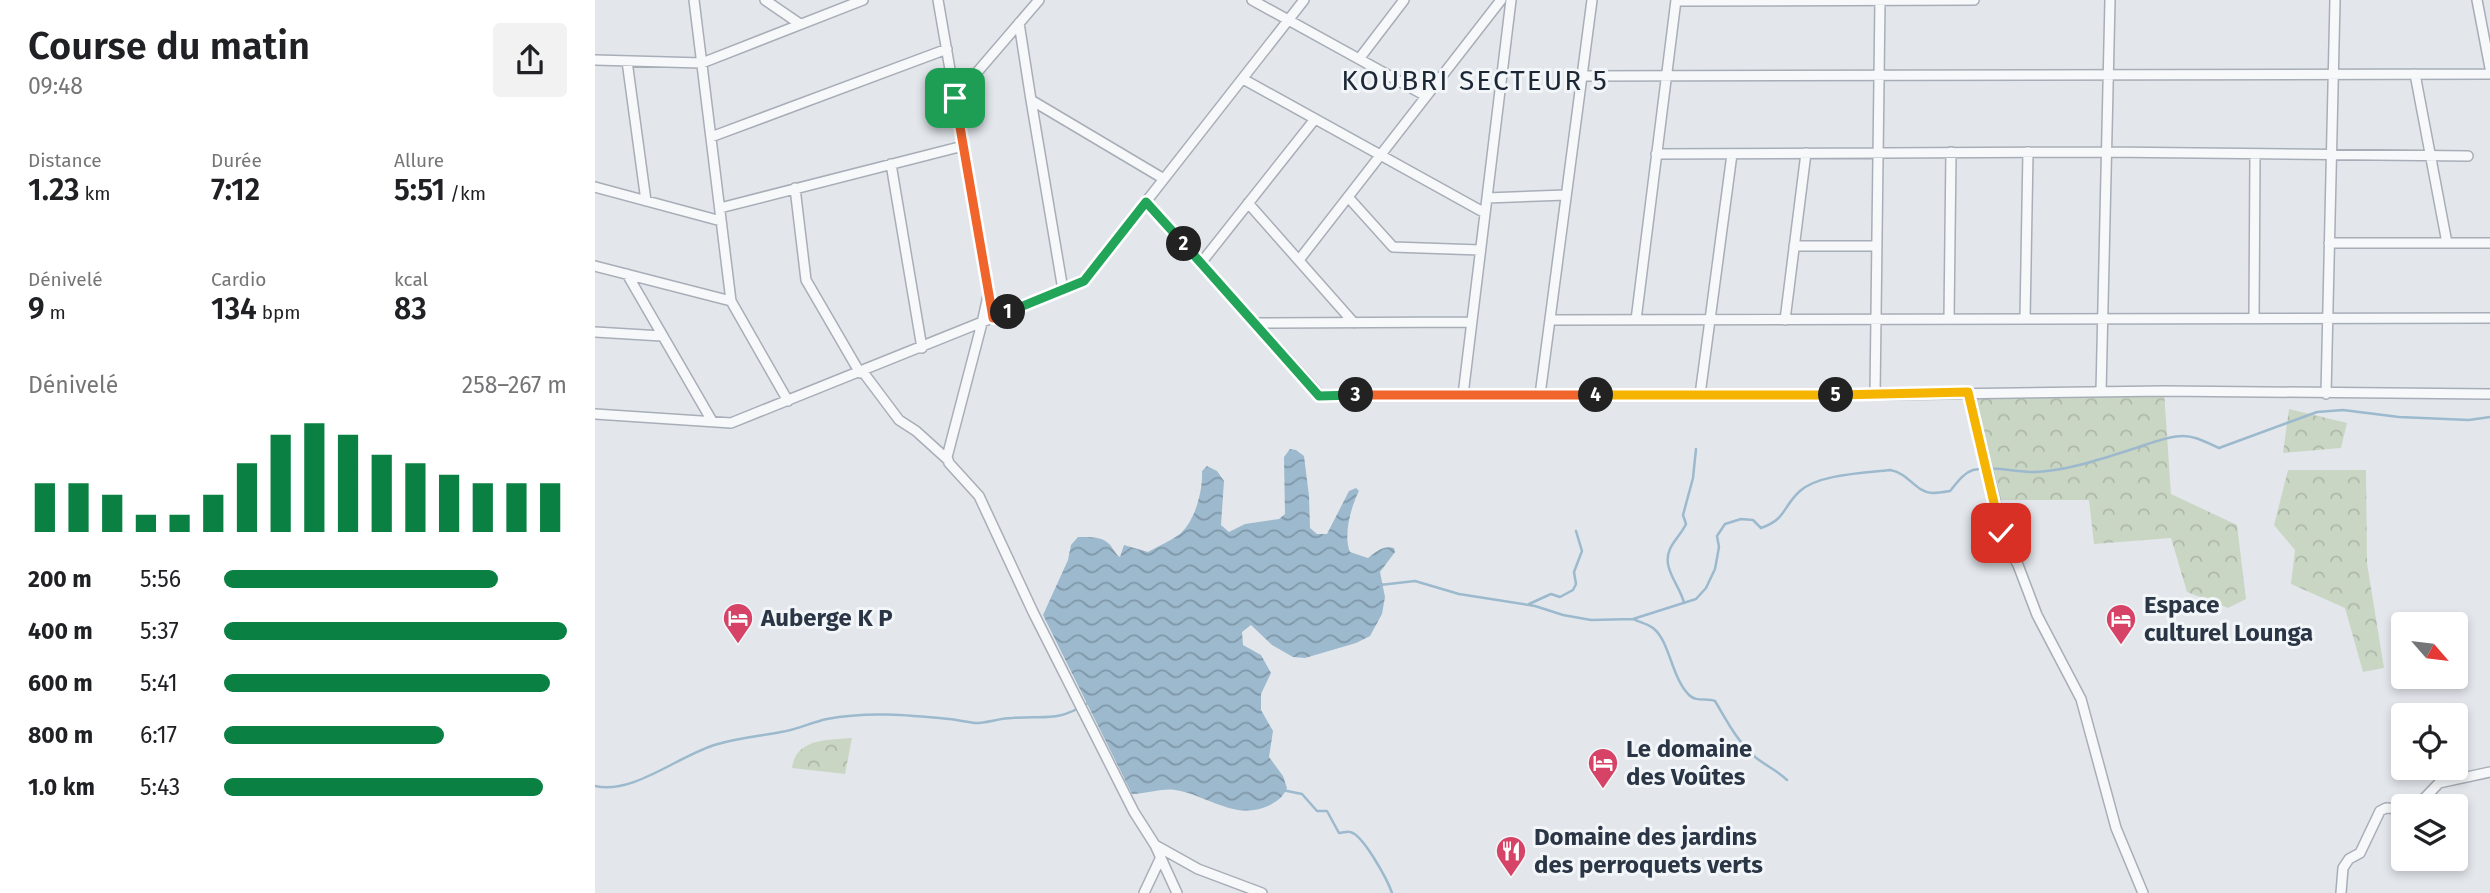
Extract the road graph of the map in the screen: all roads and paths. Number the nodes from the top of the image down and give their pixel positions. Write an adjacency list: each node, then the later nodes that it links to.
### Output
1 (694, 0): 26 (street)
2 (765, 0): 21 (street)
3 (863, 0): 21 (street)
4 (938, 0): 22 (street)
5 (1039, 0): 20 (street)
6 (1252, 0): 19 (street)
7 (1304, 0): 19 (street)
8 (1404, 0): 23 (street)
9 (1501, 0): 36 (street)
10 (1511, 0): 60 (street)
11 (1592, 0): 33 (street)
12 (1751, 0): 13 (street); 18 (street)
13 (1880, 0): 14 (street); 31 (street)
14 (1975, 0)
15 (2110, 0): 32 (street)
16 (2335, 0): 28 (street)
17 (2477, 0): 27 (street)
18 (1676, 1): 34 (street)
19 (1288, 20): 23 (street); 35 (street)
20 (1019, 23): 37 (street); 38 (street)
21 (800, 24): 26 (street)
22 (947, 49): 37 (street); 40 (street)
23 (1359, 59): 36 (street)
24 (595, 60): 25 (street)
25 (627, 61): 26 (street); 61 (street)
26 (702, 63): 40 (street)
27 (2490, 68)
28 (2333, 74): 29 (street); 32 (street); 51 (street)
29 (2415, 74): 30 (street); 52 (street)
30 (2490, 74)
31 (1879, 75): 32 (street); 34 (street); 42 (street)
32 (2108, 75): 45 (street)
33 (1582, 76): 34 (street); 58 (street)
34 (1666, 76): 50 (street)
35 (1243, 79): 39 (street); 55 (street)
36 (1426, 96): 49 (street)
37 (955, 98): 41 (street)
38 (1031, 100): 55 (street); 77 (street)
39 (1315, 119): 49 (street); 63 (street)
40 (711, 137): 64 (street)
41 (963, 146): 54 (street); 78 (street)
42 (1878, 152): 43 (street); 46 (street); 71 (street)
43 (1951, 152): 44 (street); 85 (street)
44 (2028, 152): 45 (street); 86 (street)
45 (2106, 152): 48 (street); 87 (street)
46 (1806, 153): 47 (street); 70 (street)
47 (1732, 154): 50 (street); 90 (street)
48 (2255, 154): 51 (street); 81 (street)
49 (1381, 155): 59 (street); 65 (street)
50 (1657, 155): 89 (street)
51 (2331, 155): 52 (street); 67 (street)
52 (2430, 156): 53 (street); 68 (street)
53 (2468, 156)
54 (891, 164): 57 (street); 98 (street)
55 (1164, 179): 62 (street)
56 (595, 187): 61 (street)
57 (795, 188): 64 (street); 99 (street)
58 (1566, 194): 60 (street); 88 (street)
59 (1348, 197): 72 (street); 73 (street)
60 (1487, 198): 65 (street)
61 (646, 201): 66 (street)
62 (1146, 202): 74 (street); 77 (street)
63 (1248, 203): 73 (street); 74 (street)
64 (720, 208): 66 (street)
65 (1485, 214): 72 (street)
66 (721, 221): 79 (street)
67 (2329, 243): 68 (street); 82 (street)
68 (2447, 243): 69 (street)
69 (2490, 243)
70 (1794, 246): 71 (street); 91 (street)
71 (1877, 246): 84 (street)
72 (1480, 250): 92 (street)
73 (1299, 260): 95 (street)
74 (1201, 263): 94 (street)
75 (595, 266): 76 (street)
76 (627, 274): 79 (street); 97 (street)
77 (1063, 290): 80 (street)
78 (989, 291): 80 (street); 93 (street)
79 (731, 301): 108 (street)
80 (993, 318): 93 (street)
81 (2254, 318): 82 (street); 87 (street)
82 (2328, 318): 83 (street); 102 (street)
83 (2490, 318)
84 (1876, 319): 85 (street); 91 (street); 107 (street)
85 (1949, 319): 86 (street)
86 (2025, 319): 87 (street)
87 (2103, 319): 101 (street)
88 (1550, 320): 89 (street); 105 (street)
89 (1636, 320): 90 (street)
90 (1710, 320): 91 (street); 106 (street)
91 (1785, 320)
92 (1472, 322): 95 (street); 104 (street)
93 (982, 323): 98 (street); 111 (street)
94 (1255, 323): 95 (street); 104 (street)
95 (1354, 323)
96 (595, 332): 97 (street)
97 (662, 336): 110 (street)
98 (922, 348): 99 (street)
99 (862, 372): 108 (street); 111 (street)
100 (1968, 392): 101 (street); 107 (street); 120 (street)
101 (2101, 392): 102 (street)
102 (2326, 394): 103 (street)
103 (2490, 394)
104 (1463, 395): 105 (street)
105 (1540, 395): 106 (street)
106 (1700, 395): 107 (street)
107 (1875, 395)
108 (788, 401): 110 (street)
109 (595, 414): 110 (street)
110 (712, 421)
111 (948, 460): 115 (street)
112 (2490, 772): 113 (street)
113 (2428, 794)
114 (2391, 808): 121 (street)
115 (1155, 845): 116 (street); 119 (street)
116 (1160, 859): 117 (street); 118 (street)
117 (1144, 893)
118 (1177, 893)
119 (1262, 893)
120 (2143, 893)
121 (2341, 893)

